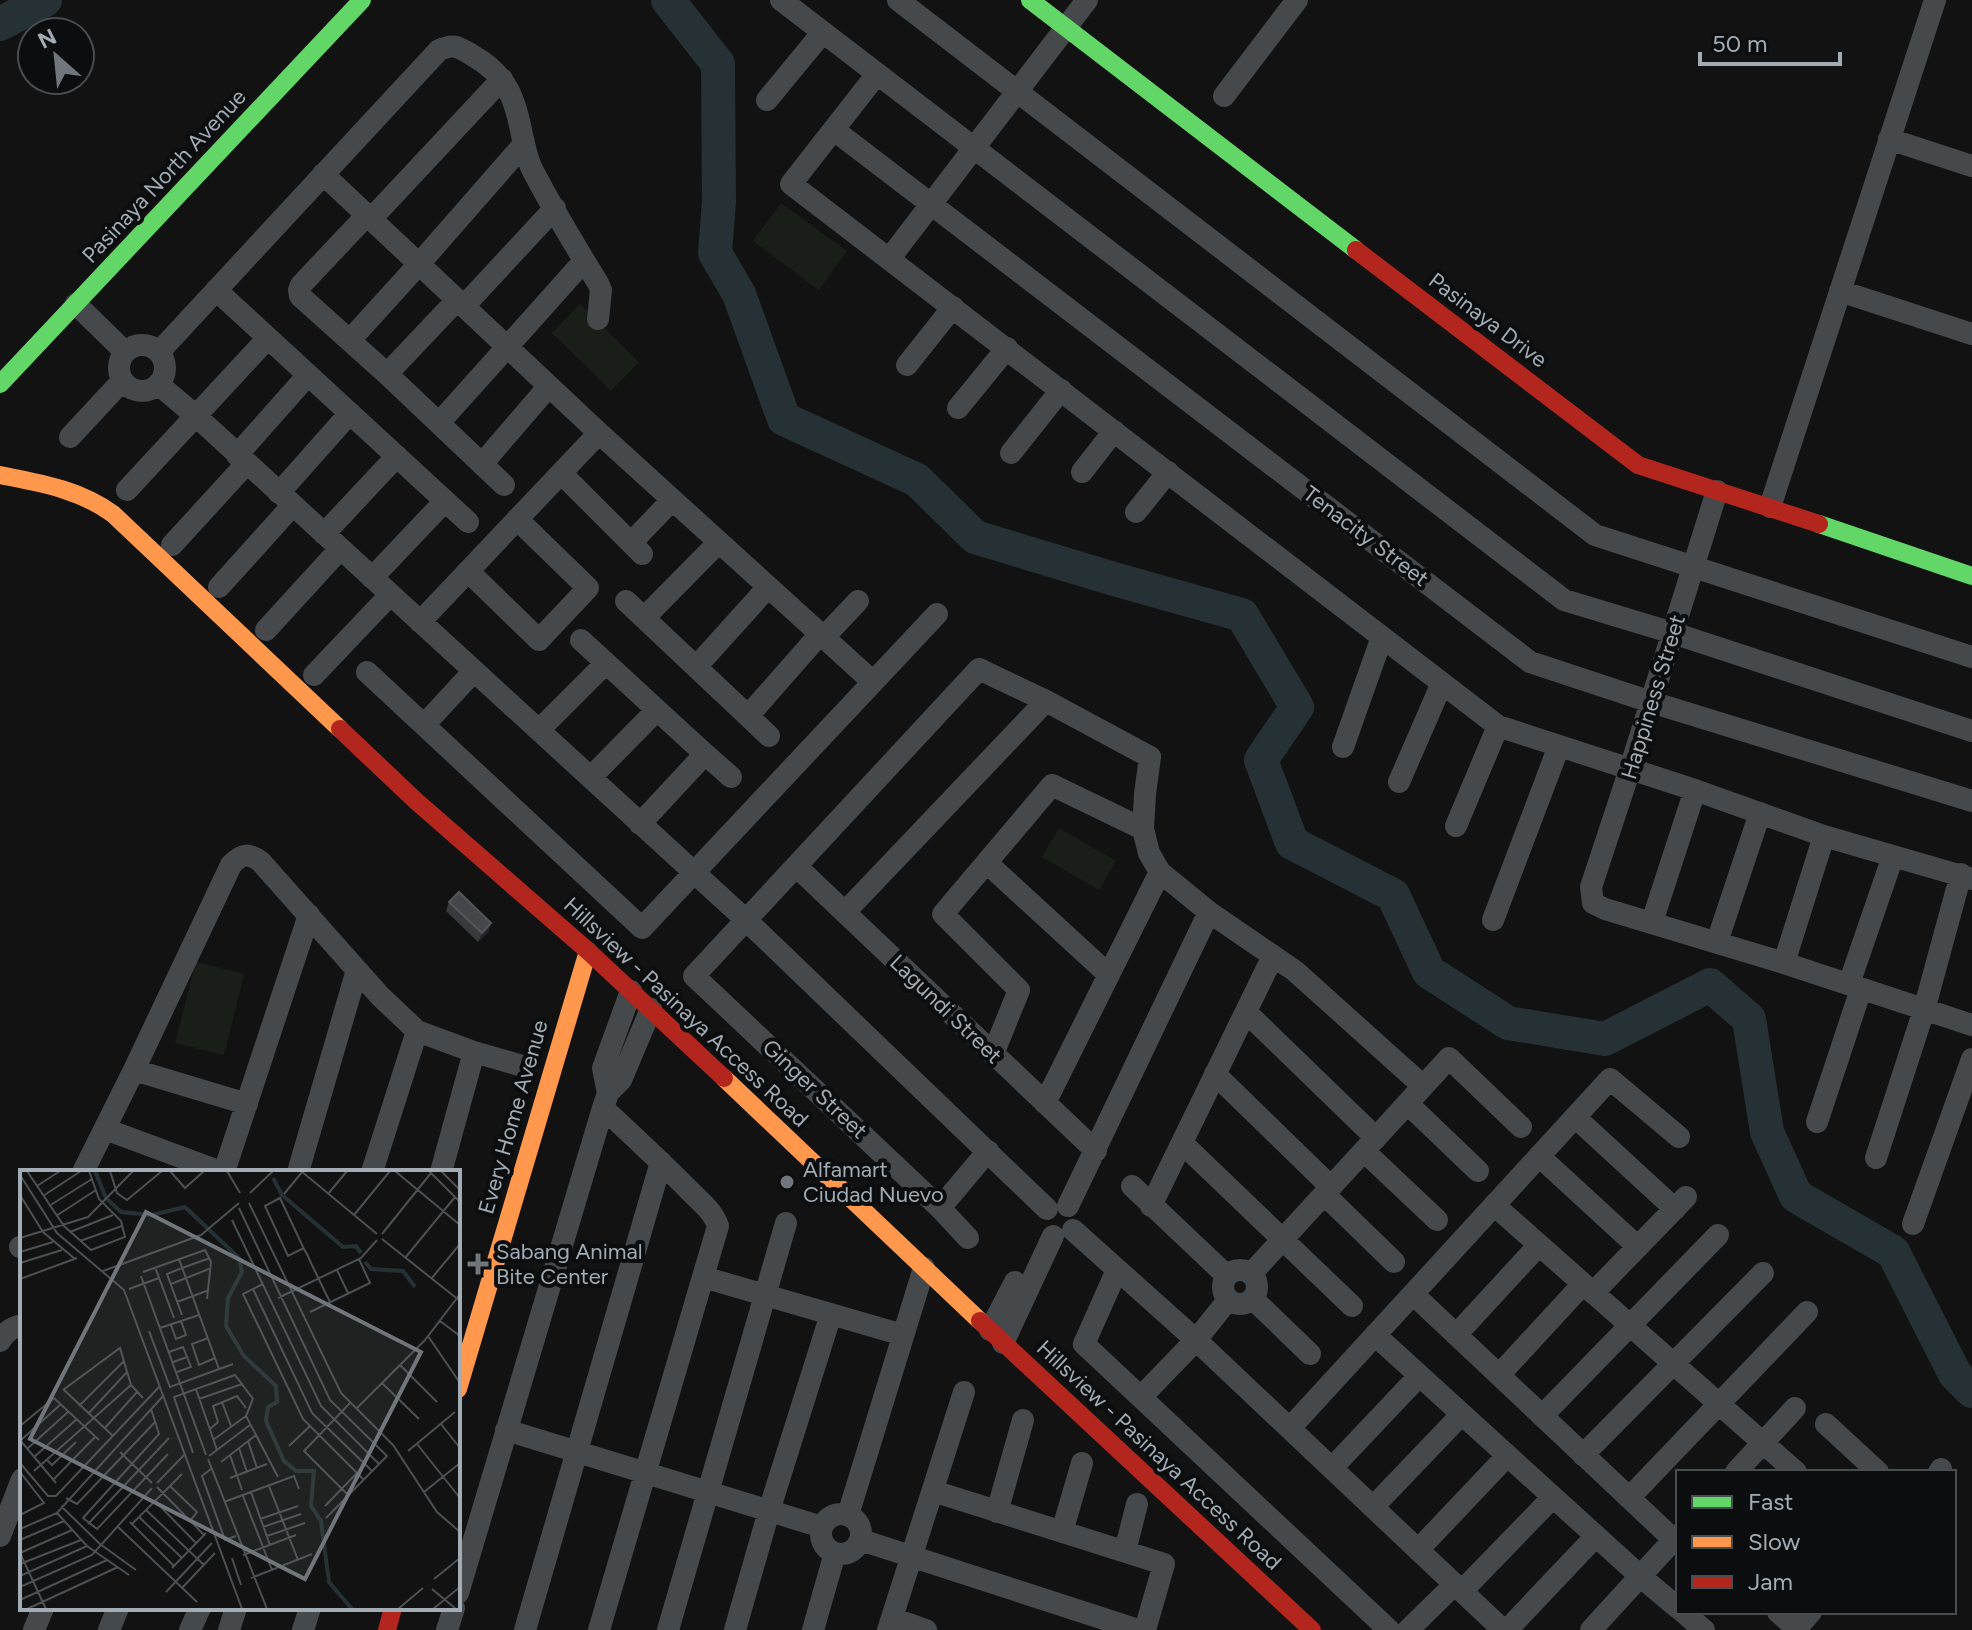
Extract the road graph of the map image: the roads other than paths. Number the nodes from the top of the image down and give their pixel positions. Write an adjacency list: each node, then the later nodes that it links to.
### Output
1 (362, 0): 30 (street, Pasinaya North Avenue)
2 (781, 0): 9 (street)
3 (898, 0): 12 (street)
4 (1030, 0): 8 (street, Pasinaya Drive)
5 (1087, 0): 8 (street)
6 (1297, 0): 13 (street)
7 (1935, 0): 16 (street)
8 (1066, 27): 12 (street); 65 (street, Pasinaya Drive)
9 (823, 32): 10 (street); 14 (street)
10 (877, 74): 15 (street); 18 (street)
11 (502, 79): 17 (street); 20 (street); 23 (street)
12 (1017, 92): 18 (street); 76 (street)
13 (1224, 96)
14 (767, 100)
15 (834, 130): 21 (street, Tenacity Street); 24 (street)
16 (1889, 139): 19 (street); 28 (street)
17 (524, 144): 22 (street); 26 (street)
18 (974, 148): 21 (street); 89 (street)
19 (1972, 166)
20 (323, 174): 23 (street); 27 (street)
21 (932, 204): 24 (street); 102 (street, Tenacity Street)
22 (555, 208): 25 (street); 29 (street)
23 (369, 217): 26 (street); 35 (street)
24 (890, 258): 31 (street)
25 (584, 261): 32 (street); 36 (street)
26 (419, 264): 29 (street); 35 (street)
27 (216, 290): 34 (street); 39 (street)
28 (1840, 291): 33 (street); 69 (street)
29 (461, 303): 36 (street); 41 (street)
30 (76, 304): 38 (street); 44 (street, Pasinaya North Avenue)
31 (953, 307): 37 (street); 40 (street)
32 (598, 319)
33 (1972, 334)
34 (267, 339): 42 (street); 50 (street)
35 (350, 340): 41 (street)
36 (507, 346): 46 (street); 51 (street)
37 (1007, 348): 47 (street); 48 (street)
38 (125, 352): 39 (street); 43 (street)
39 (159, 352): 45 (street)
40 (907, 365)
41 (387, 374): 51 (street)
42 (308, 375): 49 (street); 57 (street)
43 (122, 381): 45 (street); 54 (street)
44 (0, 384)
45 (158, 384): 50 (street)
46 (549, 386): 53 (street); 58 (street)
47 (1061, 390): 52 (street); 55 (street)
48 (958, 408)
49 (350, 413): 56 (street); 66 (street)
50 (196, 416): 57 (street); 64 (street)
51 (439, 423): 58 (street)
52 (1114, 431): 59 (street); 60 (street)
53 (599, 433): 61 (street); 67 (street)
54 (70, 437)
55 (1011, 453)
56 (397, 456): 68 (street); 73 (street)
57 (242, 459): 66 (street); 75 (street)
58 (482, 464): 63 (street)
59 (1082, 472)
60 (1168, 472): 70 (street); 91 (street)
61 (561, 473): 67 (street); 71 (street)
62 (0, 475): 137 (street, Hillsview - Pasinaya Access Road)
63 (504, 485)
64 (127, 490)
65 (1717, 491): 69 (street, Pasinaya Drive); 76 (street, Happiness Street)
66 (286, 499): 73 (street); 80 (street)
67 (672, 500): 74 (street)
68 (445, 501): 72 (street); 79 (street)
69 (1770, 507): 78 (street, Pasinaya Drive)
70 (1136, 512)
71 (517, 519): 77 (street); 77 (street)
72 (468, 522)
73 (332, 542): 79 (street); 88 (street)
74 (719, 542): 81 (street); 86 (street)
75 (172, 545)
76 (1693, 567): 89 (street, Happiness Street); 93 (street)
77 (468, 571): 87 (street)
78 (1972, 576)
79 (372, 578): 82 (street)
80 (219, 587)
81 (768, 587): 90 (street); 95 (street)
82 (390, 595): 87 (street); 98 (street)
83 (626, 601): 86 (street)
84 (858, 601): 90 (street)
85 (937, 614): 99 (street)
86 (644, 618): 95 (street)
87 (420, 622): 96 (street)
88 (266, 630)
89 (1673, 633): 102 (street, Happiness Street); 108 (street)
90 (822, 635): 99 (street); 104 (street)
91 (1382, 637): 100 (street); 111 (street)
92 (581, 640): 94 (street)
93 (1972, 657)
94 (606, 663): 103 (street); 107 (street)
95 (696, 667): 104 (street)
96 (474, 671): 105 (street); 107 (street)
97 (367, 672): 105 (street)
98 (314, 675)
99 (873, 682): 128 (street)
100 (1442, 683): 106 (street); 116 (street)
101 (1046, 701): 122 (street); 126 (street); 130 (street)
102 (1651, 702): 113 (street, Happiness Street); 118 (street, Tenacity Street)
103 (657, 710): 112 (street); 114 (street)
104 (748, 716): 109 (street)
105 (424, 725): 128 (street)
106 (1498, 726): 110 (street); 121 (street)
107 (539, 730): 114 (street)
108 (1972, 731)
109 (769, 736)
110 (1559, 746): 113 (street); 134 (street)
111 (1343, 747)
112 (705, 754): 115 (street); 120 (street)
113 (1630, 769): 117 (street); 135 (street, Happiness Street)
114 (591, 777): 120 (street)
115 (731, 777)
116 (1399, 782)
117 (1695, 790): 119 (street); 135 (street)
118 (1972, 801)
119 (1760, 813): 123 (street); 136 (street)
120 (640, 824): 128 (street)
121 (1456, 826)
122 (1143, 829): 125 (street); 127 (street)
123 (1824, 836): 124 (street); 139 (street)
124 (1893, 856): 129 (street); 142 (street)
125 (987, 863): 141 (street); 150 (street)
126 (796, 866): 130 (street, Lagundi Street); 133 (street)
127 (1160, 872): 131 (street); 141 (street)
128 (694, 873): 133 (street)
129 (1966, 876): 145 (street)
130 (845, 912): 150 (street, Lagundi Street)
131 (1209, 912): 138 (street); 168 (street)
132 (309, 915): 140 (street); 153 (street); 158 (street)
133 (746, 920): 167 (street); 183 (street, Ginger Street)
134 (1493, 920)
135 (1652, 922): 136 (street)
136 (1717, 942): 139 (street)
137 (588, 951): 143 (street, Hillsview - Pasinaya Access Road); 220 (street, Every Home Avenue)
138 (1273, 956): 146 (street); 155 (street)
139 (1784, 963): 142 (street)
140 (357, 970): 148 (street); 175 (street)
141 (1109, 975): 157 (street)
142 (1855, 987): 145 (street); 161 (street)
143 (631, 991): 144 (street, Hillsview - Pasinaya Access Road); 156 (street)
144 (651, 1009): 156 (street); 194 (street, Hillsview - Pasinaya Access Road)
145 (1924, 1010): 147 (street); 170 (street)
146 (1246, 1012): 154 (street); 166 (street)
147 (1972, 1025)
148 (417, 1031): 149 (street); 176 (street)
149 (474, 1052): 152 (street); 177 (street)
150 (993, 1054): 157 (street, Lagundi Street)
151 (1972, 1059): 187 (street)
152 (526, 1067)
153 (134, 1070): 158 (street); 163 (street)
154 (1215, 1074): 165 (street); 180 (street)
155 (1423, 1086): 159 (street); 162 (street)
156 (606, 1100): 171 (street); 230 (street)
157 (1045, 1103): 168 (street, Lagundi Street)
158 (247, 1104): 174 (street)
159 (1408, 1104): 166 (street); 178 (street)
160 (1575, 1117): 164 (street); 169 (street); 192 (street)
161 (1817, 1122)
162 (1521, 1127)
163 (105, 1129): 172 (street); 173 (street)
164 (1679, 1137)
165 (1182, 1143): 182 (street); 190 (street)
166 (1370, 1145): 180 (street); 184 (street)
167 (988, 1151): 183 (street); 185 (street)
168 (1096, 1151): 185 (street)
169 (1539, 1156): 181 (street); 192 (street)
170 (1876, 1158)
171 (661, 1162): 199 (street); 232 (street)
172 (84, 1170)
173 (218, 1170)
174 (224, 1170)
175 (299, 1170)
176 (373, 1170)
177 (442, 1170)
178 (1478, 1171)
179 (1132, 1186): 182 (street)
180 (1327, 1191): 190 (street); 193 (street)
181 (1494, 1205): 191 (street); 201 (street)
182 (1151, 1206): 198 (street)
183 (940, 1208): 189 (street, Ginger Street)
184 (1437, 1220)
185 (1057, 1222): 195 (street); 213 (street)
186 (786, 1223): 202 (street)
187 (1913, 1224)
188 (1718, 1235): 208 (street)
189 (968, 1238)
190 (1283, 1239): 197 (street); 205 (street)
191 (1539, 1245): 200 (street); 212 (street)
192 (1638, 1247): 200 (street)
193 (1394, 1262)
194 (924, 1268): 210 (street); 213 (street, Hillsview - Pasinaya Access Road)
195 (1117, 1270): 214 (street); 222 (street)
196 (1763, 1273): 217 (street)
197 (1251, 1274): 198 (street); 203 (street)
198 (1227, 1276): 204 (street)
199 (703, 1277): 202 (street); 240 (street)
200 (1588, 1288): 208 (street); 218 (street)
201 (1413, 1294): 211 (street); 212 (street)
202 (765, 1295): 207 (street); 243 (street)
203 (1253, 1299): 204 (street); 216 (street)
204 (1228, 1300): 214 (street)
205 (1352, 1306)
206 (1807, 1312): 223 (street)
207 (831, 1314): 210 (street); 248 (street)
208 (1630, 1325): 217 (street); 226 (street)
209 (20, 1326): 215 (street)
210 (903, 1335): 250 (street)
211 (1375, 1335): 219 (street); 229 (street)
212 (1456, 1335): 218 (street)
213 (996, 1337): 274 (street, Hillsview - Pasinaya Access Road)
214 (1196, 1340): 222 (street); 229 (street)
215 (0, 1341)
216 (1310, 1354)
217 (1674, 1364): 223 (street); 233 (street)
218 (1499, 1375): 226 (street)
219 (1419, 1376): 225 (street); 236 (street)
220 (460, 1377)
221 (964, 1392): 242 (street)
222 (1141, 1397): 295 (street)
223 (1719, 1404): 231 (street); 245 (street)
224 (1795, 1408): 231 (street)
225 (1462, 1414): 234 (street); 247 (street)
226 (1542, 1416): 233 (street)
227 (1023, 1420): 249 (street)
228 (1826, 1424): 239 (street)
229 (1290, 1428): 236 (street)
230 (506, 1430): 232 (street); 262 (street)
231 (1763, 1443): 237 (street); 238 (street)
232 (577, 1451): 240 (street); 286 (street)
233 (1583, 1455): 245 (street)
234 (1507, 1456): 244 (street); 257 (street)
235 (1082, 1463): 252 (street)
236 (1332, 1468): 247 (street)
237 (1738, 1470)
238 (1794, 1470)
239 (1876, 1470)
240 (646, 1473): 243 (street); 287 (street)
241 (20, 1484): 253 (street)
242 (933, 1491): 249 (street); 260 (street)
243 (708, 1492): 248 (street); 288 (street)
244 (1553, 1497): 254 (street); 263 (street)
245 (1629, 1498): 255 (street)
246 (1137, 1504): 258 (street)
247 (1373, 1507): 257 (street)
248 (769, 1511): 251 (street); 289 (street)
249 (997, 1512): 252 (street)
250 (848, 1515): 251 (street); 256 (street)
251 (822, 1527): 259 (street)
252 (1062, 1532): 258 (street)
253 (0, 1536)
254 (1596, 1536): 261 (street); 278 (street)
255 (1676, 1537): 261 (street)
256 (861, 1540): 259 (street); 260 (street)
257 (1418, 1550): 263 (street)
258 (1125, 1551): 293 (street)
259 (835, 1553): 290 (street)
260 (912, 1556): 276 (street); 292 (street)
261 (1640, 1576): 264 (street); 277 (street)
262 (460, 1586)
263 (1458, 1588): 278 (street); 296 (street)
264 (1676, 1606)
265 (42, 1610): 279 (street)
266 (117, 1610): 280 (street)
267 (199, 1610): 281 (street)
268 (235, 1610): 282 (street)
269 (309, 1610): 283 (street)
270 (392, 1610): 284 (street)
271 (453, 1610): 285 (street)
272 (1685, 1614): 297 (street)
273 (1782, 1614): 275 (street)
274 (1286, 1620): 294 (street, Hillsview - Pasinaya Access Road)
275 (1801, 1623)
276 (890, 1624): 291 (street)
277 (1604, 1626)
278 (1501, 1629)
279 (34, 1630)
280 (109, 1630)
281 (190, 1630)
282 (229, 1630)
283 (303, 1630)
284 (387, 1630)
285 (447, 1630)
286 (525, 1630)
287 (599, 1630)
288 (668, 1630)
289 (735, 1630)
290 (813, 1630)
291 (926, 1630)
292 (1138, 1630)
293 (1145, 1630)
294 (1312, 1630)
295 (1389, 1630)
296 (1408, 1630)
297 (1704, 1630)

